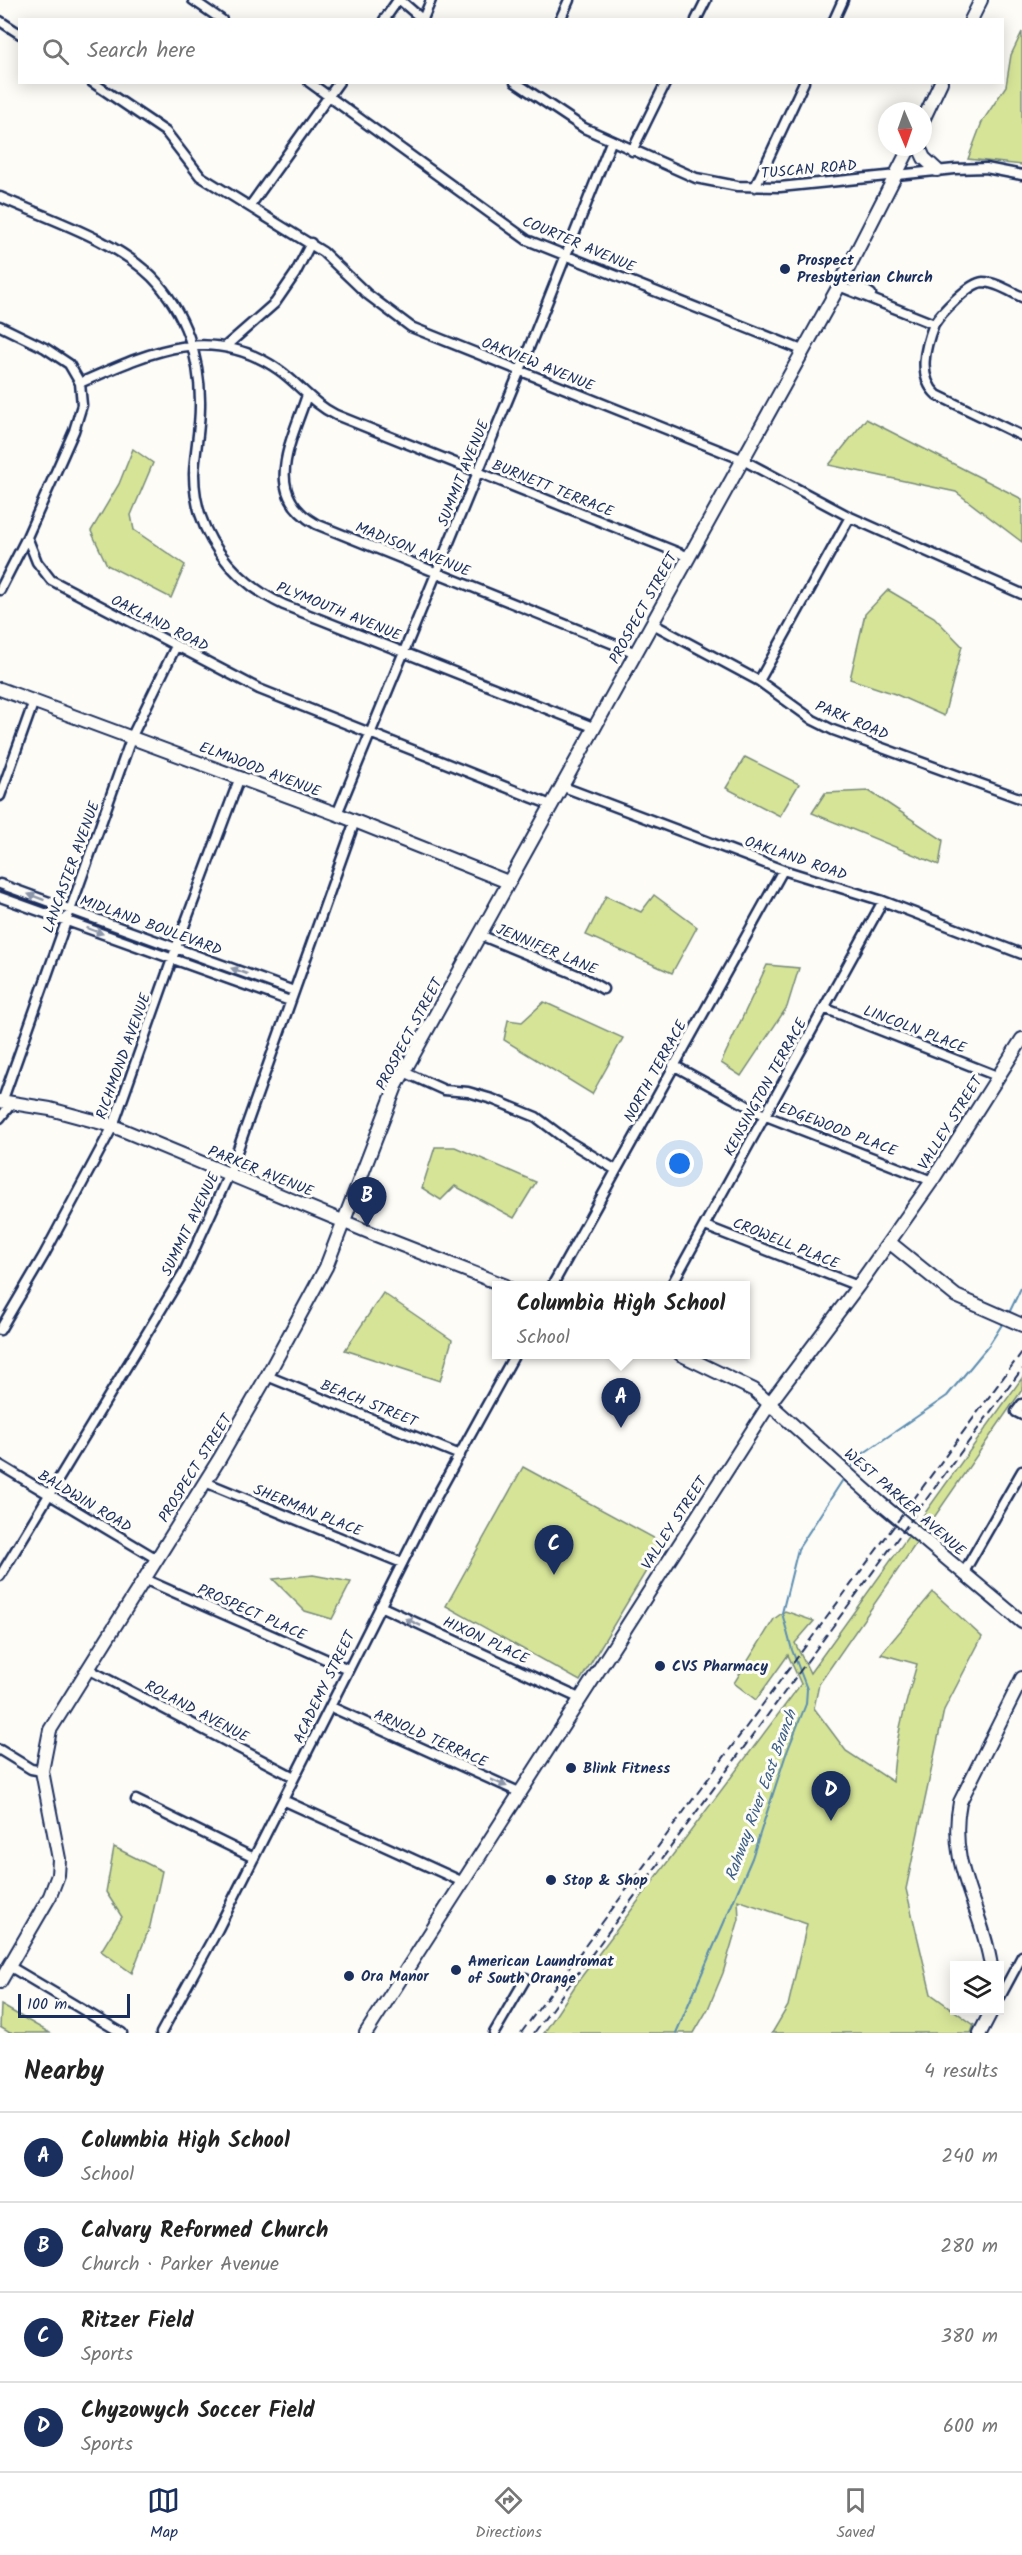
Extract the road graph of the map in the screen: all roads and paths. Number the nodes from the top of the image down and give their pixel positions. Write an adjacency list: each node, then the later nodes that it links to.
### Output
1 (193, 0): 8 (street)
2 (399, 0): 9 (street); 10 (street)
3 (431, 0): 11 (street)
4 (569, 0): 12 (street)
5 (706, 0): 13 (street)
6 (843, 0): 14 (street)
7 (981, 0): 15 (street)
8 (219, 18)
9 (386, 18)
10 (422, 18)
11 (423, 18)
12 (561, 18)
13 (697, 18)
14 (835, 18)
15 (972, 18)
16 (0, 21): 17 (street)
17 (18, 33)
18 (95, 84): 36 (street, OAKVIEW AVENUE)
19 (312, 84): 25 (street, COURTER AVENUE)
20 (338, 84): 25 (street)
21 (665, 84): 28 (street)
22 (803, 84): 34 (street)
23 (940, 84): 26 (street)
24 (527, 86): 27 (street, TUSCAN ROAD)
25 (328, 97): 36 (street); 38 (street, COURTER AVENUE)
26 (932, 102)
27 (611, 142): 28 (street, TUSCAN ROAD); 38 (street, SUMMIT AVENUE)
28 (632, 151): 34 (street, TUSCAN ROAD)
29 (906, 156): 32 (street, PROSPECT STREET)
30 (923, 156): 31 (street)
31 (937, 170): 32 (street, TUSCAN ROAD); 33 (street, TUSCAN ROAD)
32 (898, 173): 34 (street, TUSCAN ROAD); 39 (street, PROSPECT STREET)
33 (1022, 175)
34 (755, 187)
35 (0, 197): 43 (street, PLYMOUTH AVENUE)
36 (250, 206): 37 (street, OAKVIEW AVENUE)
37 (311, 243): 44 (street); 46 (street, OAKVIEW AVENUE)
38 (565, 255): 45 (street, COURTER AVENUE); 46 (street, SUMMIT AVENUE)
39 (841, 281): 41 (street); 45 (street, PROSPECT STREET)
40 (1022, 297): 41 (street)
41 (933, 324): 49 (street)
42 (0, 326): 47 (street)
43 (192, 345): 44 (street, BURNETT TERRACE); 47 (street, BURNETT TERRACE); 60 (street, PLYMOUTH AVENUE)
44 (226, 346): 48 (street, BURNETT TERRACE)
45 (802, 350): 50 (street, PROSPECT STREET)
46 (520, 371): 50 (street, OAKVIEW AVENUE); 51 (street, SUMMIT AVENUE)
47 (80, 383): 53 (street)
48 (307, 395): 51 (street, BURNETT TERRACE); 55 (street, MADISON AVENUE)
49 (1022, 436)
50 (741, 459): 52 (street, OAKVIEW AVENUE); 54 (street, PROSPECT STREET)
51 (478, 472): 54 (street, BURNETT TERRACE); 55 (street, SUMMIT AVENUE)
52 (850, 517): 57 (street, OAKVIEW AVENUE); 62 (street)
53 (27, 537): 56 (street); 59 (street, OAKLAND ROAD)
54 (689, 557): 58 (street, PROSPECT STREET)
55 (437, 573): 60 (street, SUMMIT AVENUE); 61 (street, MADISON AVENUE)
56 (0, 590)
57 (1022, 594)
58 (653, 624): 61 (street, PROSPECT STREET); 62 (street, PARK ROAD)
59 (176, 646): 66 (street, OAKLAND ROAD); 67 (street, LANCASTER AVENUE)
60 (404, 652): 65 (street, PLYMOUTH AVENUE); 66 (street, SUMMIT AVENUE)
61 (636, 653): 65 (street, PROSPECT STREET)
62 (759, 681): 71 (street, PARK ROAD)
63 (0, 689): 64 (street, ELMWOOD AVENUE)
64 (34, 701): 67 (street, ELMWOOD AVENUE); 70 (street)
65 (594, 727): 69 (street, PROSPECT STREET)
66 (370, 733): 72 (street, OAKLAND ROAD); 73 (street, SUMMIT AVENUE)
67 (132, 736): 68 (street, ELMWOOD AVENUE); 80 (street, LANCASTER AVENUE)
68 (240, 777): 73 (street, ELMWOOD AVENUE); 83 (street, RICHMOND AVENUE)
69 (561, 786): 72 (street, PROSPECT STREET); 75 (street, OAKLAND ROAD)
70 (0, 796)
71 (1022, 799)
72 (551, 805): 76 (street, PROSPECT STREET)
73 (337, 814): 74 (street, ELMWOOD AVENUE)
74 (355, 821): 76 (street, ELMWOOD AVENUE); 87 (street, SUMMIT AVENUE)
75 (783, 870): 79 (street, OAKLAND ROAD); 91 (street, NORTH TERRACE)
76 (508, 882): 82 (street, PROSPECT STREET)
77 (0, 884): 80 (street, MIDLAND BOULEVARD, one-way to 77)
78 (0, 897): 81 (street, MIDLAND BOULEVARD)
79 (883, 902): 84 (street, OAKLAND ROAD); 89 (street, KENSINGTON TERRACE)
80 (70, 910): 81 (street, LANCASTER AVENUE); 83 (street, MIDLAND BOULEVARD)
81 (67, 920): 85 (street, MIDLAND BOULEVARD, one-way to 85); 94 (street, LANCASTER AVENUE)
82 (480, 935): 86 (street, JENNIFER LANE); 92 (street, PROSPECT STREET)
83 (176, 948): 85 (street, RICHMOND AVENUE); 87 (street, MIDLAND BOULEVARD, one-way to 83)
84 (1022, 954)
85 (172, 958): 88 (street, MIDLAND BOULEVARD); 97 (street, RICHMOND AVENUE)
86 (603, 989)
87 (294, 991): 88 (street, SUMMIT AVENUE)
88 (290, 1001): 99 (street, SUMMIT AVENUE)
89 (824, 1008): 93 (street, LINCOLN PLACE); 95 (street, KENSINGTON TERRACE)
90 (1022, 1039): 93 (street, VALLEY STREET)
91 (673, 1065): 95 (street, EDGEWOOD PLACE); 98 (street, NORTH TERRACE)
92 (404, 1072): 98 (street); 101 (street, PROSPECT STREET)
93 (997, 1076): 100 (street, VALLEY STREET)
94 (4, 1102): 96 (street); 97 (street, PARKER AVENUE)
95 (766, 1116): 100 (street, EDGEWOOD PLACE); 102 (street, KENSINGTON TERRACE)
96 (0, 1118)
97 (113, 1126): 99 (street, PARKER AVENUE); 109 (street, RICHMOND AVENUE)
98 (616, 1170): 105 (street, NORTH TERRACE)
99 (229, 1174): 101 (street, PARKER AVENUE); 118 (street, SUMMIT AVENUE)
100 (932, 1181): 103 (street, VALLEY STREET)
101 (344, 1222): 104 (street, PARKER AVENUE); 112 (street, PROSPECT STREET)
102 (705, 1226): 106 (street, KENSINGTON TERRACE); 107 (street, CROWELL PLACE)
103 (889, 1242): 107 (street, VALLEY STREET); 108 (street)
104 (493, 1281)
105 (555, 1281)
106 (674, 1281)
107 (858, 1286): 113 (street, VALLEY STREET)
108 (1022, 1325)
109 (0, 1330)
110 (512, 1359): 114 (street, ACADEMY STREET)
111 (691, 1359): 113 (street)
112 (267, 1376): 114 (street, BEACH STREET); 117 (street, PROSPECT STREET)
113 (770, 1403): 121 (street, WEST PARKER AVENUE); 129 (street, VALLEY STREET)
114 (460, 1455): 120 (street, ACADEMY STREET)
115 (0, 1465): 118 (street, BALDWIN ROAD)
116 (1022, 1472): 121 (street)
117 (205, 1482): 119 (street, PROSPECT STREET); 120 (street, SHERMAN PLACE)
118 (48, 1494): 119 (street, BALDWIN ROAD); 122 (street, SUMMIT AVENUE)
119 (157, 1559): 123 (street, PROSPECT STREET)
120 (402, 1563): 124 (street, ACADEMY STREET)
121 (964, 1572): 125 (street, WEST PARKER AVENUE)
122 (0, 1576)
123 (144, 1579): 126 (street, PROSPECT STREET); 127 (street, PROSPECT PLACE)
124 (380, 1606): 127 (street, ACADEMY STREET); 129 (street, HIXON PLACE, one-way to 124)
125 (1022, 1622)
126 (88, 1669): 133 (street, PROSPECT STREET); 134 (street, ROLAND AVENUE)
127 (348, 1669): 130 (street, ACADEMY STREET)
128 (1022, 1677): 141 (street)
129 (581, 1699): 135 (street, VALLEY STREET)
130 (331, 1707): 134 (street, ACADEMY STREET); 135 (street, ARNOLD TERRACE, one-way to 135)
131 (2, 1751): 132 (street); 133 (street)
132 (0, 1761)
133 (42, 1771): 142 (street, PROSPECT STREET)
134 (294, 1777): 137 (street, ACADEMY STREET)
135 (521, 1793): 139 (street, VALLEY STREET)
136 (136, 1800): 138 (street)
137 (283, 1800): 138 (street, ACADEMY STREET); 139 (street)
138 (254, 1858): 148 (street, ACADEMY STREET)
139 (463, 1882): 149 (street, VALLEY STREET)
140 (1022, 1956): 145 (street)
141 (990, 1961)
142 (9, 1966): 144 (street, PROSPECT STREET); 147 (street)
143 (526, 1978): 150 (street)
144 (0, 1982)
145 (1004, 1988)
146 (989, 2015): 151 (street)
147 (122, 2033)
148 (161, 2033)
149 (366, 2033)
150 (494, 2033)
151 (980, 2033)

